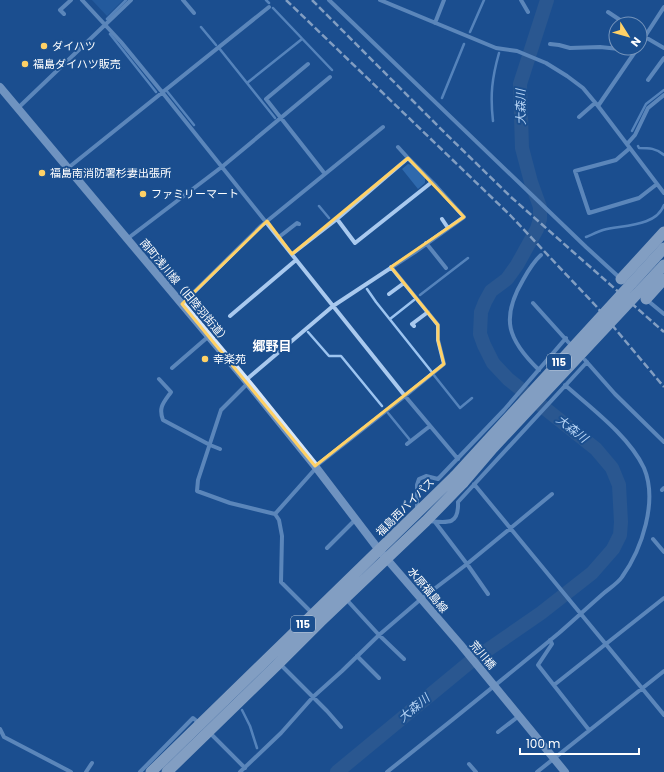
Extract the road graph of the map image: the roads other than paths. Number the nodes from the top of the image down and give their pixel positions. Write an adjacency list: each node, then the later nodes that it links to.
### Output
1 (71, 0): 15 (street)
2 (82, 0): 18 (street)
3 (131, 0): 18 (street)
4 (183, 0): 14 (street)
5 (329, 0): 63 (street)
6 (380, 0): 9 (street)
7 (444, 0): 17 (street)
8 (521, 0): 12 (street)
9 (386, 1): 17 (street)
10 (268, 7): 30 (street)
11 (664, 7): 19 (street)
12 (528, 12)
13 (608, 12): 16 (street)
14 (194, 13)
15 (64, 14)
16 (614, 16)
17 (435, 23): 32 (street)
18 (106, 25): 30 (street); 33 (street)
19 (648, 32)
20 (648, 39): 23 (street)
21 (550, 44): 22 (street)
22 (608, 48)
23 (664, 48)
24 (632, 56): 32 (street)
25 (664, 58): 28 (street)
26 (308, 64): 34 (street)
27 (330, 77): 34 (street)
28 (648, 80)
29 (0, 88): 33 (street, 南町浅川線（旧陸羽街道）)
30 (162, 92): 40 (street); 41 (street)
31 (664, 96): 37 (street)
32 (597, 105): 35 (street); 37 (street)
33 (18, 108): 41 (street, 南町浅川線（旧陸羽街道）)
34 (281, 117): 40 (street); 42 (street)
35 (579, 117)
36 (384, 127): 42 (street)
37 (628, 146): 44 (street); 44 (street)
38 (398, 147): 39 (street)
39 (408, 158): 43 (street); 46 (street)
40 (223, 166): 48 (street); 53 (street)
41 (68, 168): 53 (street, 南町浅川線（旧陸羽街道）)
42 (325, 174): 48 (street)
43 (432, 182): 46 (street); 50 (street)
44 (657, 184): 45 (street)
45 (664, 194)
46 (337, 219): 56 (street)
47 (442, 219): 50 (street)
48 (266, 221): 52 (street); 68 (street)
49 (299, 224): 52 (street)
50 (448, 228): 54 (street)
51 (664, 232): 63 (highway)
52 (279, 237): 56 (street)
53 (127, 240): 68 (street, 南町浅川線（旧陸羽街道）)
54 (426, 243): 60 (street); 61 (street)
55 (664, 248): 90 (highway, 福島西バイパス / 115, bridge)
56 (292, 254): 58 (street)
57 (541, 255): 78 (street)
58 (296, 260): 69 (street); 72 (street)
59 (664, 265): 90 (highway, 福島西バイパス / 115, bridge)
60 (391, 267): 64 (street); 69 (street)
61 (446, 268)
62 (664, 279): 66 (highway)
63 (623, 281)
64 (404, 283): 65 (street); 70 (street)
65 (389, 294)
66 (644, 298): 71 (street)
67 (533, 303): 75 (street)
68 (182, 304): 74 (street, 南町浅川線（旧陸羽街道）)
69 (333, 306): 80 (street); 82 (street)
70 (428, 312): 73 (street); 82 (street)
71 (664, 314)
72 (230, 316)
73 (414, 326)
74 (209, 336): 77 (street); 80 (street, 南町浅川線（旧陸羽街道）)
75 (566, 338): 76 (street); 78 (street)
76 (569, 343)
77 (172, 368)
78 (539, 370): 88 (street)
79 (159, 379): 86 (street)
80 (247, 381): 86 (street); 89 (street, 南町浅川線（旧陸羽街道）)
81 (565, 385): 84 (street); 90 (street); 106 (street)
82 (405, 396): 83 (street); 89 (street)
83 (430, 426): 85 (street); 88 (street)
84 (664, 442)
85 (407, 444)
86 (210, 445): 87 (street); 93 (street)
87 (220, 449)
88 (458, 459): 92 (street)
89 (316, 467): 93 (street); 94 (street, 南町浅川線（旧陸羽街道）)
90 (464, 481): 92 (highway, 福島西バイパス / 115); 95 (highway, 福島西バイパス / 115); 95 (street); 96 (street)
91 (552, 494): 96 (street)
92 (417, 513): 100 (highway, 福島西バイパス / 115)
93 (275, 514): 107 (street)
94 (355, 520): 98 (street); 100 (street, 南町浅川線（旧陸羽街道）)
95 (431, 521): 100 (highway, 福島西バイパス / 115); 101 (street)
96 (511, 529): 101 (street); 106 (street)
97 (654, 539): 99 (street)
98 (327, 548)
99 (664, 552)
100 (383, 554): 103 (highway, 福島西バイパス / 115); 105 (street, 水原福島線); 107 (highway, 福島西バイパス / 115)
101 (468, 564): 102 (street); 105 (street)
102 (488, 594)
103 (345, 598): 107 (highway, 福島西バイパス / 115); 108 (street)
104 (664, 598): 111 (street)
105 (421, 599): 108 (street); 110 (street, 水原福島線)
106 (580, 612): 109 (street); 111 (street)
107 (316, 618): 114 (highway, 福島西バイパス / 115)
108 (379, 634): 112 (street); 113 (street)
109 (550, 640): 117 (street); 118 (street)
110 (460, 644): 117 (street, 荒川橋)
111 (606, 644): 118 (street); 119 (street)
112 (357, 656): 116 (street); 120 (street)
113 (404, 659)
114 (275, 660): 120 (street); 124 (highway, 福島西バイパス / 115)
115 (664, 670): 119 (street)
116 (379, 678)
117 (493, 684): 122 (street, 荒川橋); 138 (street)
118 (554, 685): 126 (street)
119 (642, 688): 121 (street); 126 (street)
120 (313, 697): 123 (street); 131 (street)
121 (664, 715)
122 (519, 716): 127 (street); 128 (street, 荒川橋)
123 (341, 727)
124 (204, 728): 131 (street); 134 (street); 135 (highway, 福島西バイパス / 115); 136 (highway, 福島西バイパス / 115)
125 (0, 729): 132 (street)
126 (589, 730): 128 (street)
127 (498, 732)
128 (553, 758): 140 (street); 141 (street, 荒川橋)
129 (92, 763): 133 (street)
130 (469, 764): 139 (street)
131 (245, 768): 137 (street)
132 (71, 772)
133 (86, 772)
134 (140, 772)
135 (151, 772)
136 (167, 772)
137 (240, 772)
138 (387, 772)
139 (476, 772)
140 (537, 772)
141 (565, 772)

